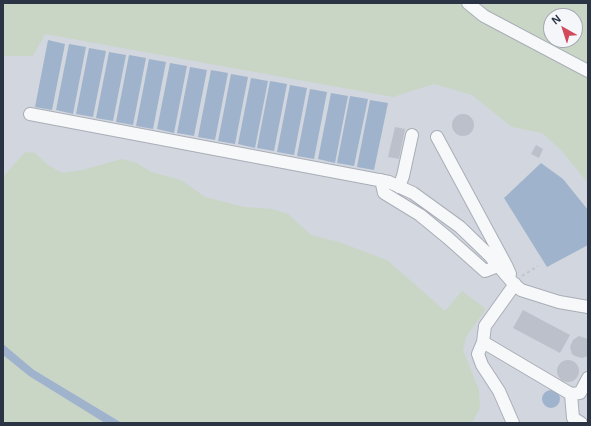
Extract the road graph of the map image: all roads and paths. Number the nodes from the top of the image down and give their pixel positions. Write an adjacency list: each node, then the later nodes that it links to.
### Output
1 (468, 3): 2 (lane)
2 (588, 71)
3 (30, 114): 6 (lane)
4 (412, 135): 7 (lane)
5 (437, 137): 11 (lane)
6 (381, 180): 7 (lane); 8 (lane)
7 (399, 187): 8 (lane)
8 (498, 266): 11 (lane)
9 (538, 266): 10 (path)
10 (527, 274)
11 (514, 284): 12 (lane); 13 (lane)
12 (587, 308)
13 (482, 342): 15 (lane); 16 (lane)
14 (588, 378): 15 (lane)
15 (572, 394): 17 (lane)
16 (513, 423)
17 (581, 423)

